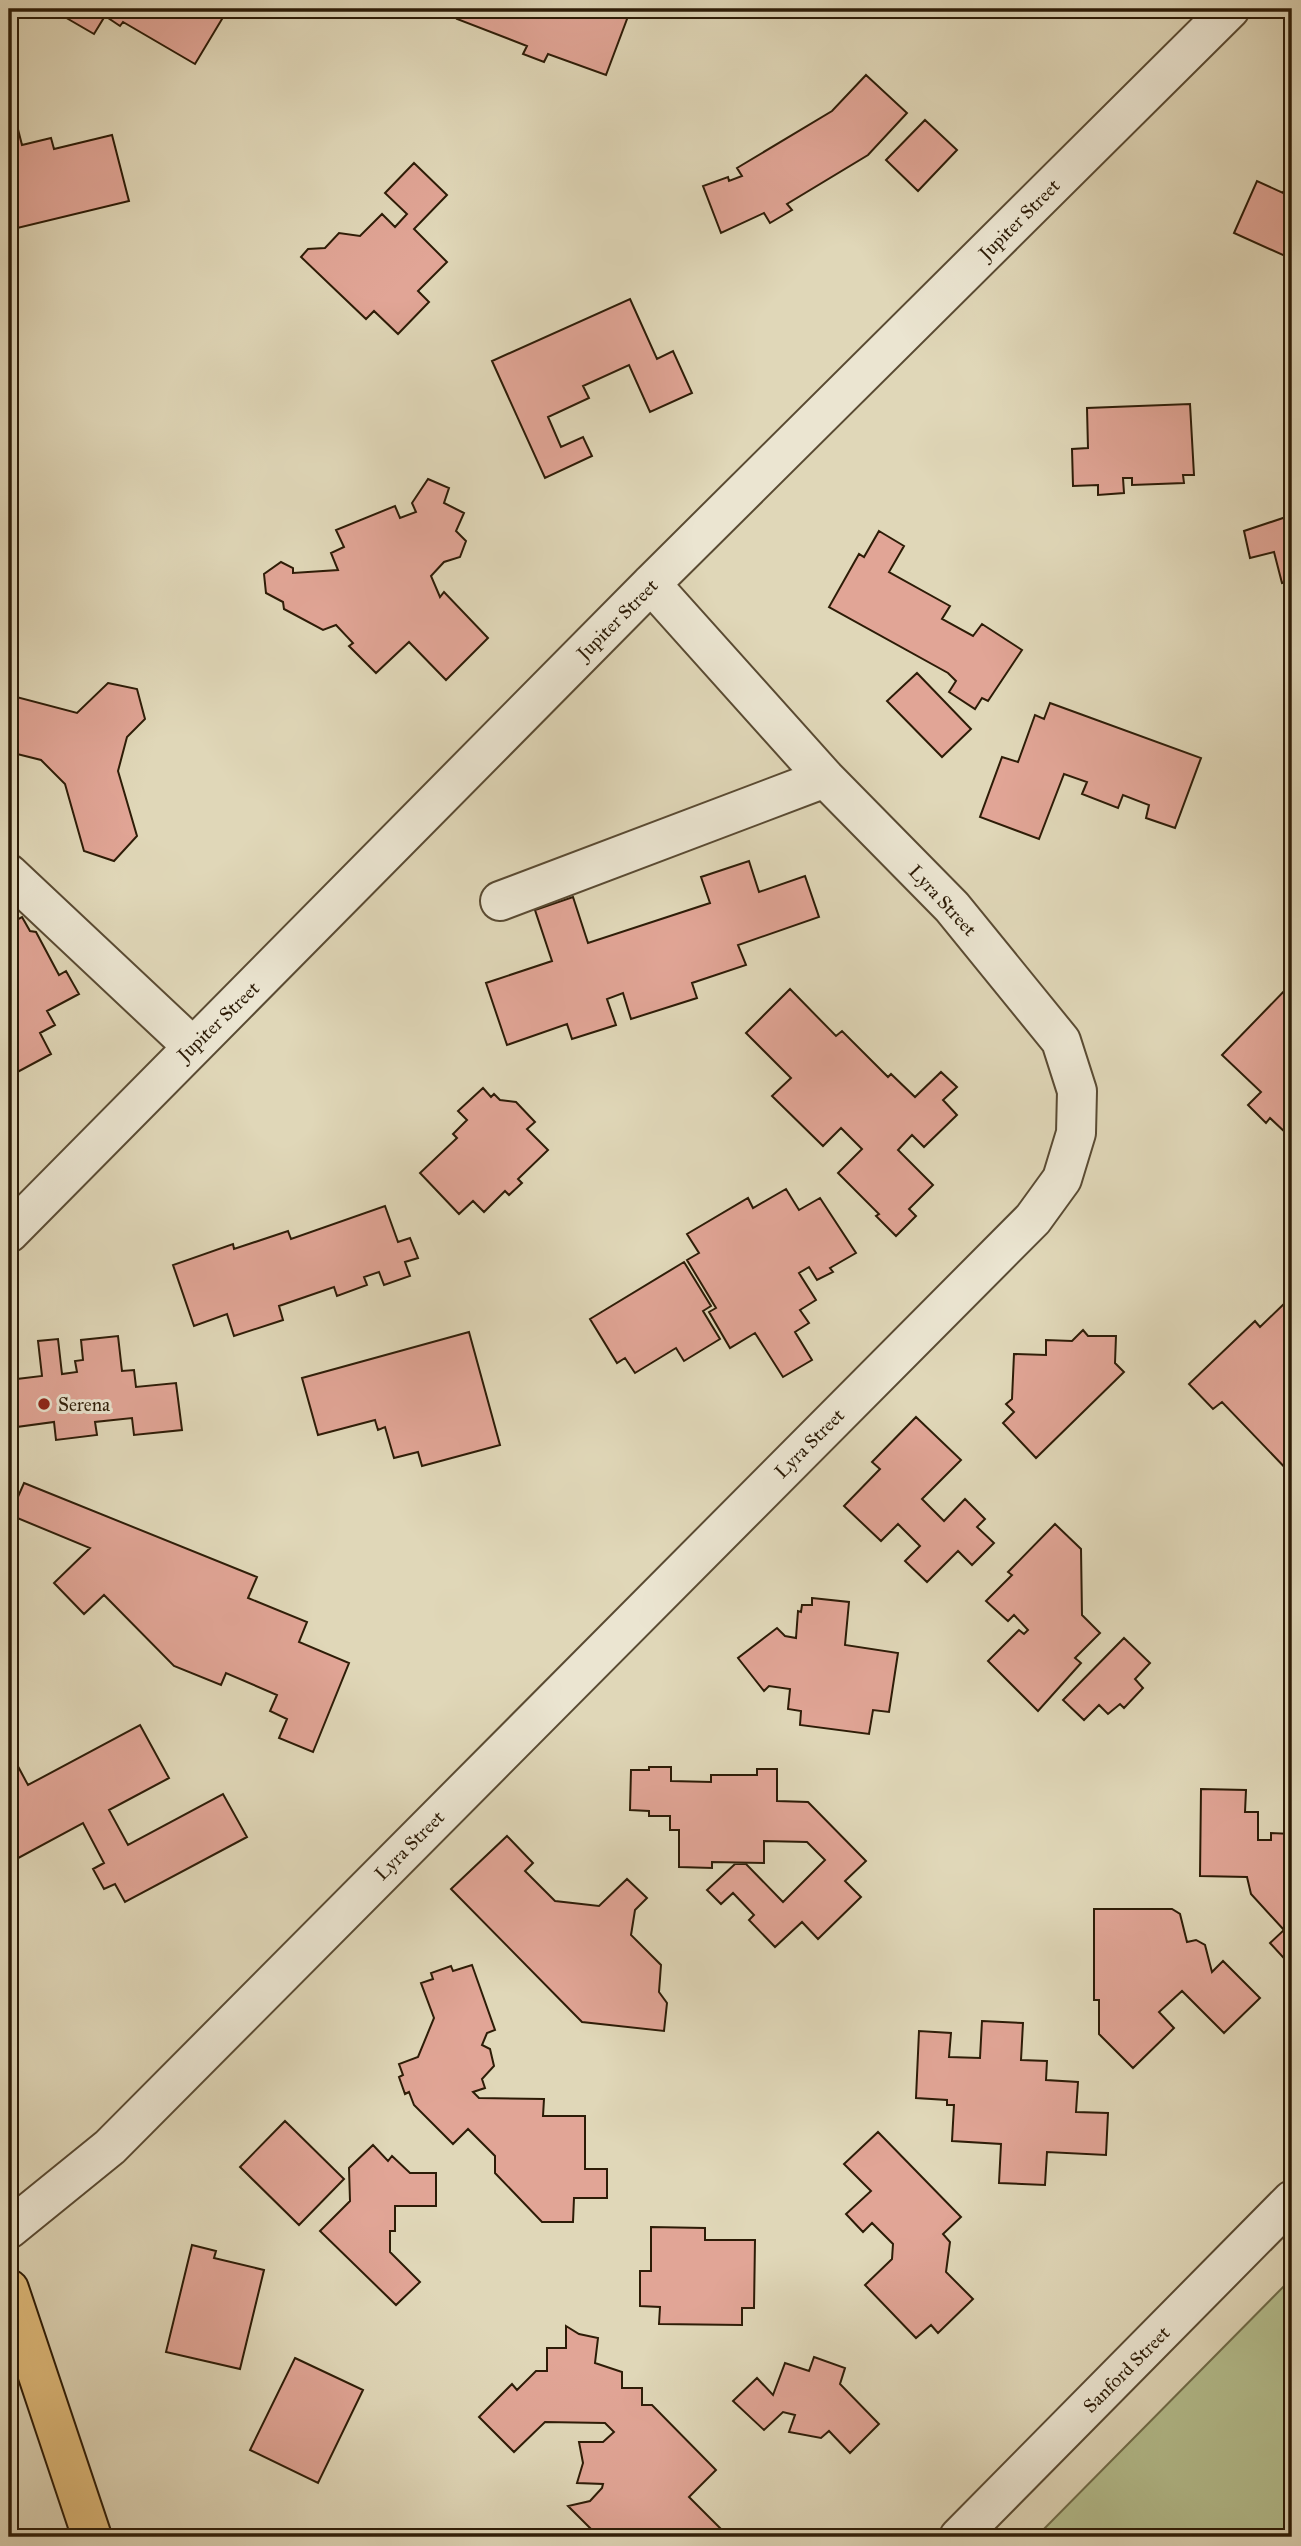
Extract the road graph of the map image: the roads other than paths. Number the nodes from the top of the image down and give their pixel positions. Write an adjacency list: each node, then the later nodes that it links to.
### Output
1 (1230, 9): 2 (street, Jupiter Street)
2 (651, 584): 3 (street, Lyra Street); 6 (street, Jupiter Street)
3 (825, 778): 5 (street); 9 (street, Lyra Street)
4 (9, 874): 6 (street)
5 (500, 901)
6 (192, 1046): 7 (street, Jupiter Street)
7 (9, 1233)
8 (1292, 2200): 12 (street, Sanford Street)
9 (9, 2229)
10 (9, 2289): 11 (main road)
11 (92, 2537)
12 (959, 2537)

